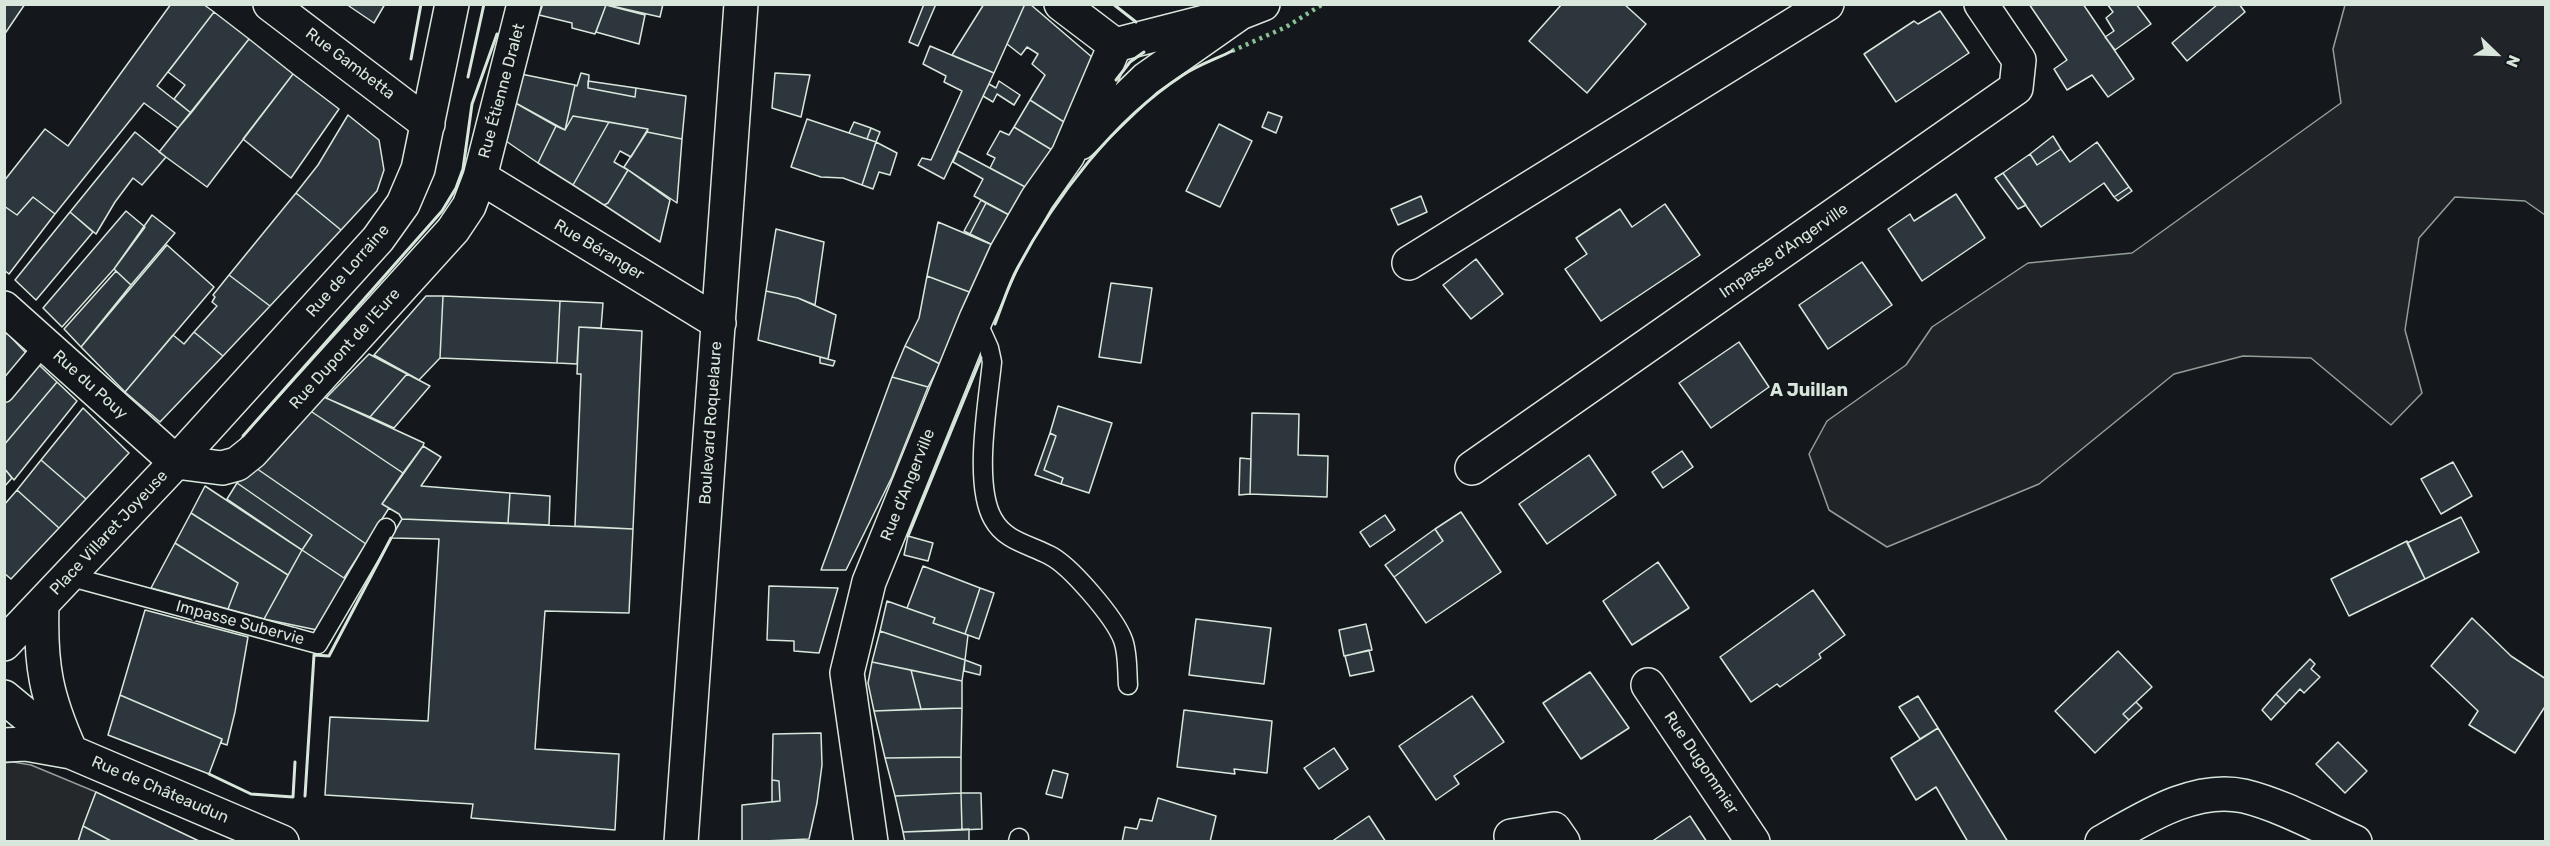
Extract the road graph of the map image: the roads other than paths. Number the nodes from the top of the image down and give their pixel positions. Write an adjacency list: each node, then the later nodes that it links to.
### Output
1 (270, 4): 10 (street, Rue Gambetta)
2 (452, 4): 10 (street, Rue de Lorraine)
3 (524, 4): 12 (street, Rue Étienne Dralet)
4 (741, 4): 16 (street, Boulevard Roquelaure)
5 (1061, 4): 9 (street)
6 (1827, 4): 13 (street)
7 (1981, 4): 20 (street, Impasse d'Angerville)
8 (1252, 9): 9 (street, Rue d'Angerville); 11 (street, Rue d'Angerville)
9 (1115, 45): 11 (street, Rue d'Angerville)
10 (428, 124): 19 (street, Rue de Lorraine)
11 (1068, 155): 15 (street, Rue d'Angerville)
12 (480, 177): 16 (street, Rue Béranger); 19 (street, Rue Dupont de l'Eure)
13 (1409, 263)
14 (4, 308): 17 (street, Rue du Pouy)
15 (976, 320): 25 (lane); 33 (street, Rue d'Angerville)
16 (718, 323): 32 (street, Boulevard Roquelaure)
17 (45, 344): 18 (lane); 19 (street, Rue du Pouy)
18 (4, 393)
19 (176, 462): 22 (street, Place Villaret Joyeuse)
20 (1472, 468)
21 (386, 528): 22 (lane, Impasse Subervie)
22 (68, 576): 23 (street, Place Villaret Joyeuse)
23 (42, 605): 24 (street, Place Villaret Joyeuse); 29 (street, Place Villaret Joyeuse)
24 (4, 644)
25 (1128, 685)
26 (1648, 685): 35 (street, Rue Dugommier)
27 (4, 697): 29 (street)
28 (4, 745): 29 (street)
29 (71, 752): 31 (street, Rue de Châteaudun)
30 (1511, 836): 34 (street)
31 (282, 842)
32 (681, 842)
33 (871, 842)
34 (1563, 842)
35 (1753, 842)
36 (2102, 842): 37 (street)
37 (2355, 842)

